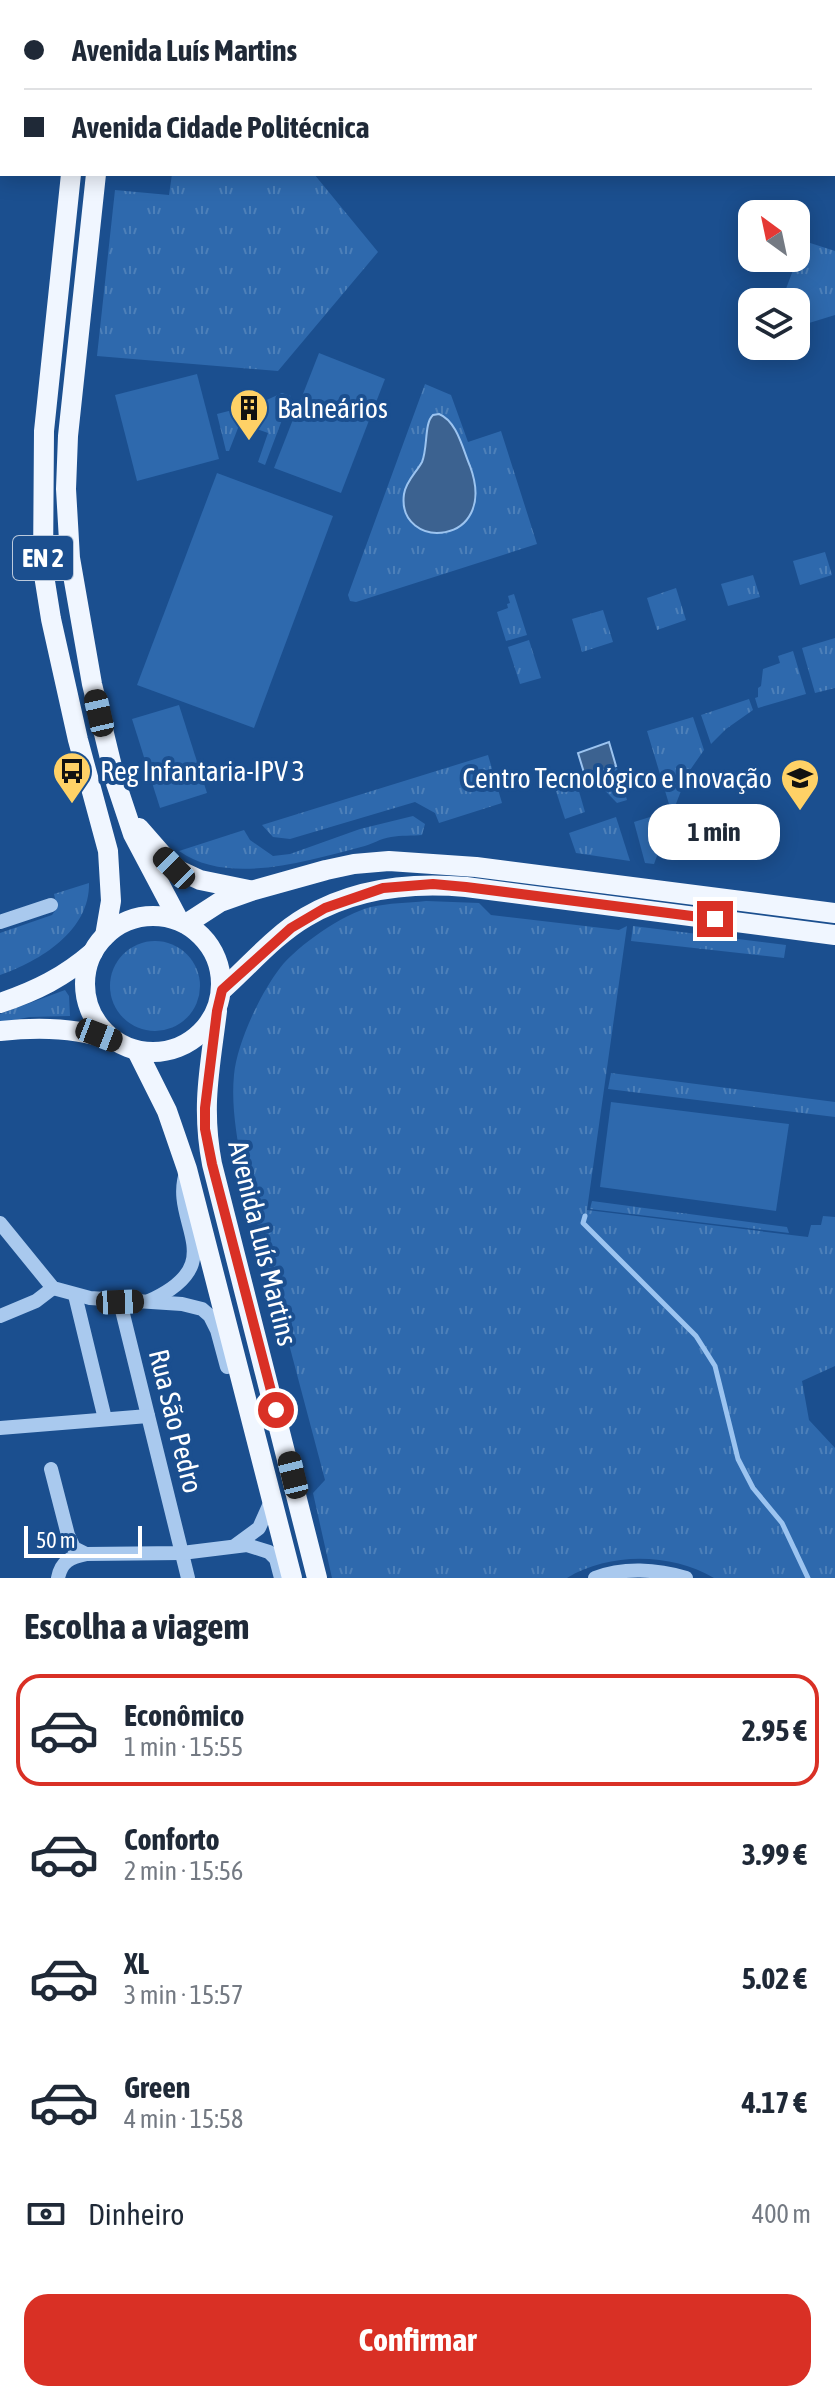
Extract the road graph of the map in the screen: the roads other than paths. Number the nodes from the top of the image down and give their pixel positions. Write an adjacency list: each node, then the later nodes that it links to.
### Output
1 (71, 176): 10 (main road, EN 2)
2 (96, 176): 3 (main road, EN 2)
3 (127, 817): 4 (main road); 8 (main road, EN 2)
4 (251, 891): 6 (main road); 8 (main road)
5 (51, 905): 7 (street)
6 (835, 913)
7 (0, 922)
8 (182, 922): 10 (main road); 11 (main road, EN 2)
9 (835, 935): 11 (main road)
10 (99, 944): 12 (main road); 15 (main road, EN 2)
11 (222, 990): 13 (main road, EN 2)
12 (2, 1002)
13 (217, 1011): 16 (main road, EN 2); 37 (main road, Avenida Luís Martins / EN 2)
14 (0, 1031): 15 (main road)
15 (115, 1042): 16 (main road, EN 2)
16 (137, 1051): 17 (main road, Avenida Luís Martins)
17 (187, 1169): 21 (street); 24 (main road, Avenida Luís Martins)
18 (0, 1223): 19 (street)
19 (53, 1288): 20 (street); 23 (street)
20 (75, 1295): 22 (street); 26 (street)
21 (149, 1301): 22 (street); 24 (street)
22 (120, 1302): 25 (street, Rua São Pedro)
23 (0, 1316)
24 (245, 1393): 29 (main road, Avenida Luís Martins)
25 (148, 1416): 26 (street); 31 (street, Rua São Pedro)
26 (105, 1419): 27 (street)
27 (0, 1428)
28 (51, 1469): 32 (street)
29 (272, 1499): 30 (street); 36 (main road, Avenida Luís Martins)
30 (235, 1545): 31 (street); 35 (street)
31 (182, 1553): 32 (street); 34 (street, Rua São Pedro)
32 (86, 1554): 33 (street)
33 (58, 1578)
34 (188, 1578)
35 (281, 1578)
36 (292, 1578)
37 (317, 1578)
38 (595, 1578): 39 (street)
39 (686, 1578)

